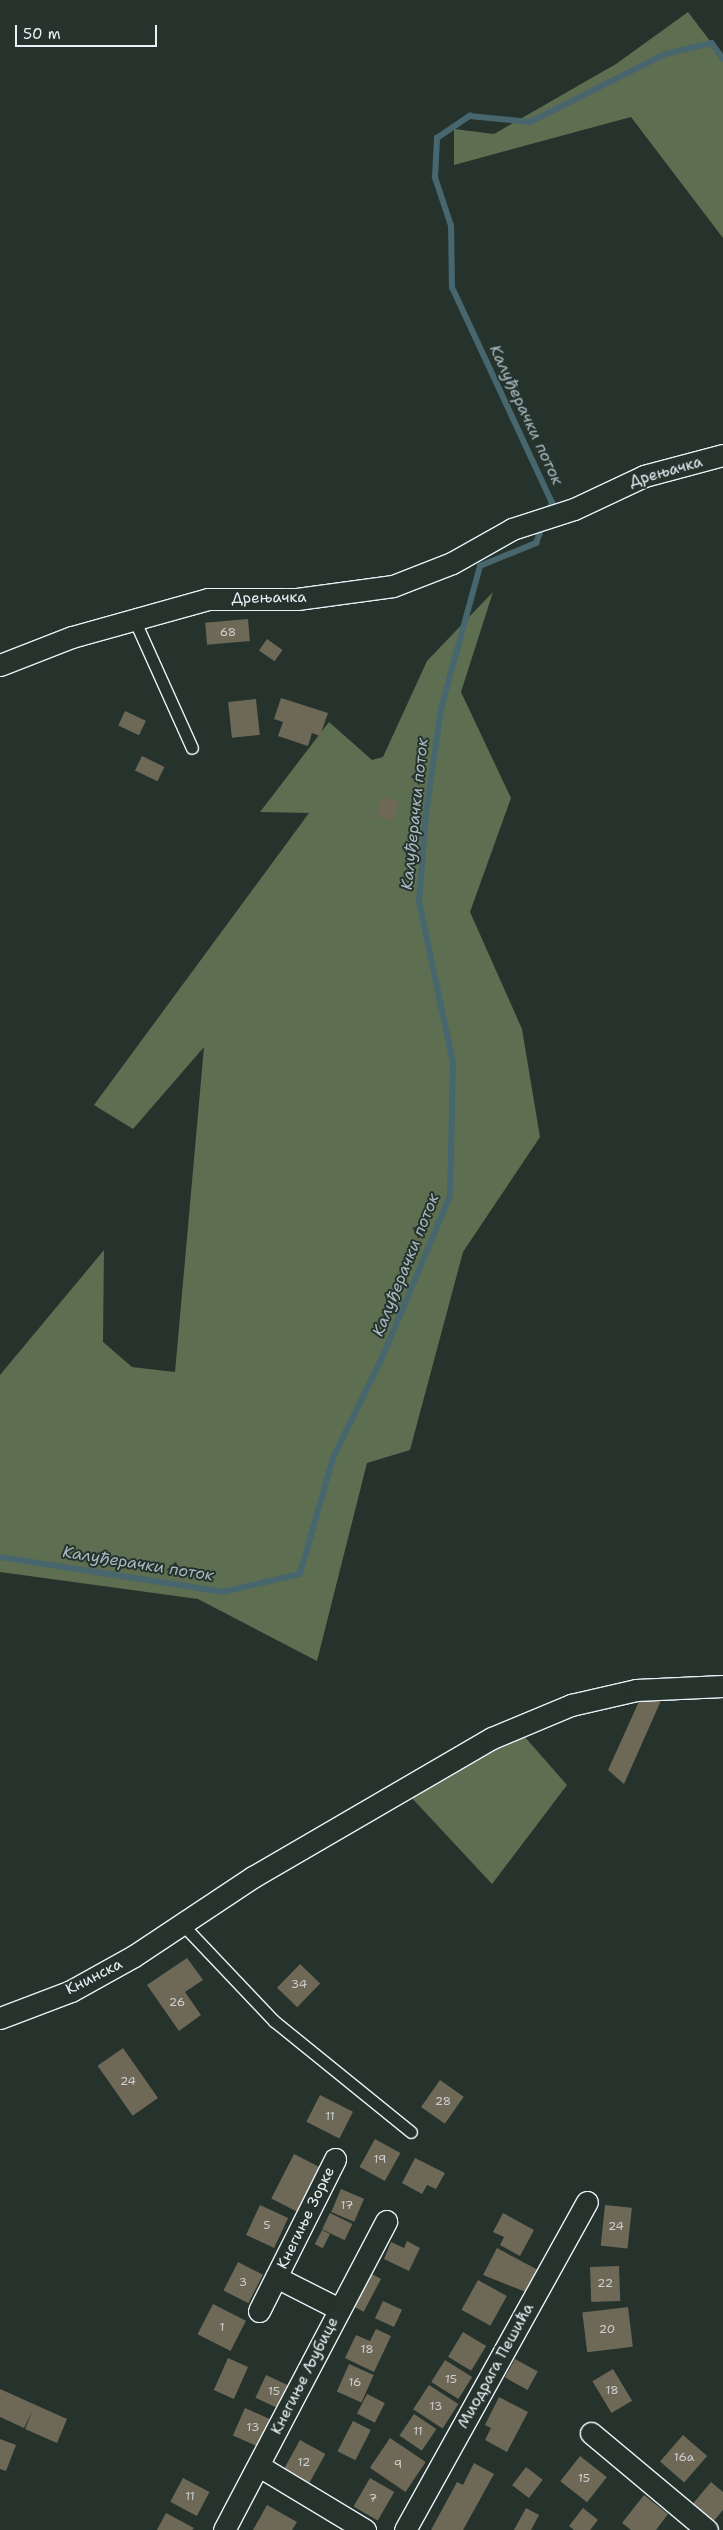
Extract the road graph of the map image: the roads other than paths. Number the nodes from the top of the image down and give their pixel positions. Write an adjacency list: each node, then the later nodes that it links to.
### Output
1 (723, 455): 2 (street, Дрењачка)
2 (134, 619): 3 (street, Дрењачка); 4 (lane)
3 (0, 665)
4 (192, 748)
5 (723, 1686): 6 (street, Книнска)
6 (182, 1924): 7 (street, Книнска); 8 (lane)
7 (0, 2018)
8 (411, 2132)
9 (334, 2159): 12 (street, Кнегиње Зорке)
10 (587, 2202): 19 (street, Миодрага Пешића)
11 (386, 2221): 13 (street, Кнегиње Љубице)
12 (276, 2276): 13 (street, Кнегиње Зорке); 14 (street, Кнегиње Зорке)
13 (339, 2309): 16 (street, Кнегиње Љубице)
14 (259, 2312)
15 (591, 2433): 20 (street)
16 (259, 2466): 17 (street, Кнегиње Љубице); 18 (street)
17 (224, 2530)
18 (365, 2530)
19 (405, 2530)
20 (707, 2530)

